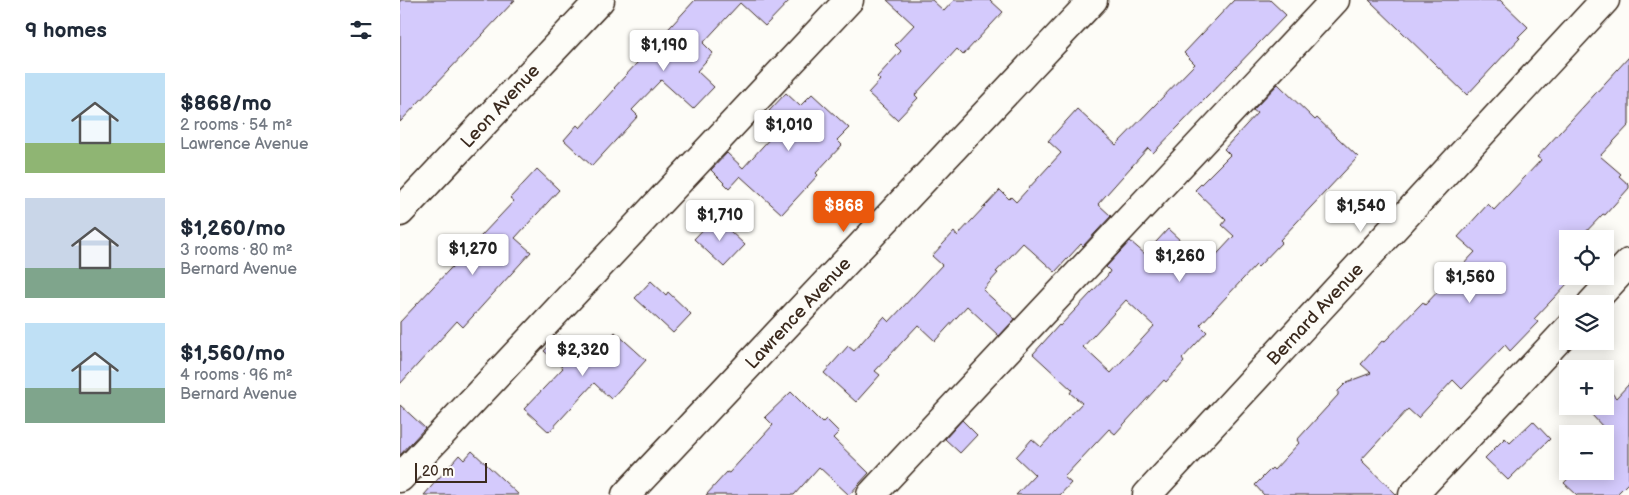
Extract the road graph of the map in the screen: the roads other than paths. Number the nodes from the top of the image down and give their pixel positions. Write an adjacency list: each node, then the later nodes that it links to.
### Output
1 (600, 0): 6 (street, Leon Avenue)
2 (849, 0): 10 (street)
3 (1093, 0): 11 (street, Lawrence Avenue)
4 (1335, 0): 12 (street)
5 (1606, 0): 13 (street, Bernard Avenue)
6 (400, 212)
7 (1629, 263): 8 (street)
8 (1599, 295)
9 (1559, 339): 14 (street)
10 (400, 478)
11 (626, 495)
12 (871, 495)
13 (1147, 495)
14 (1413, 495)

